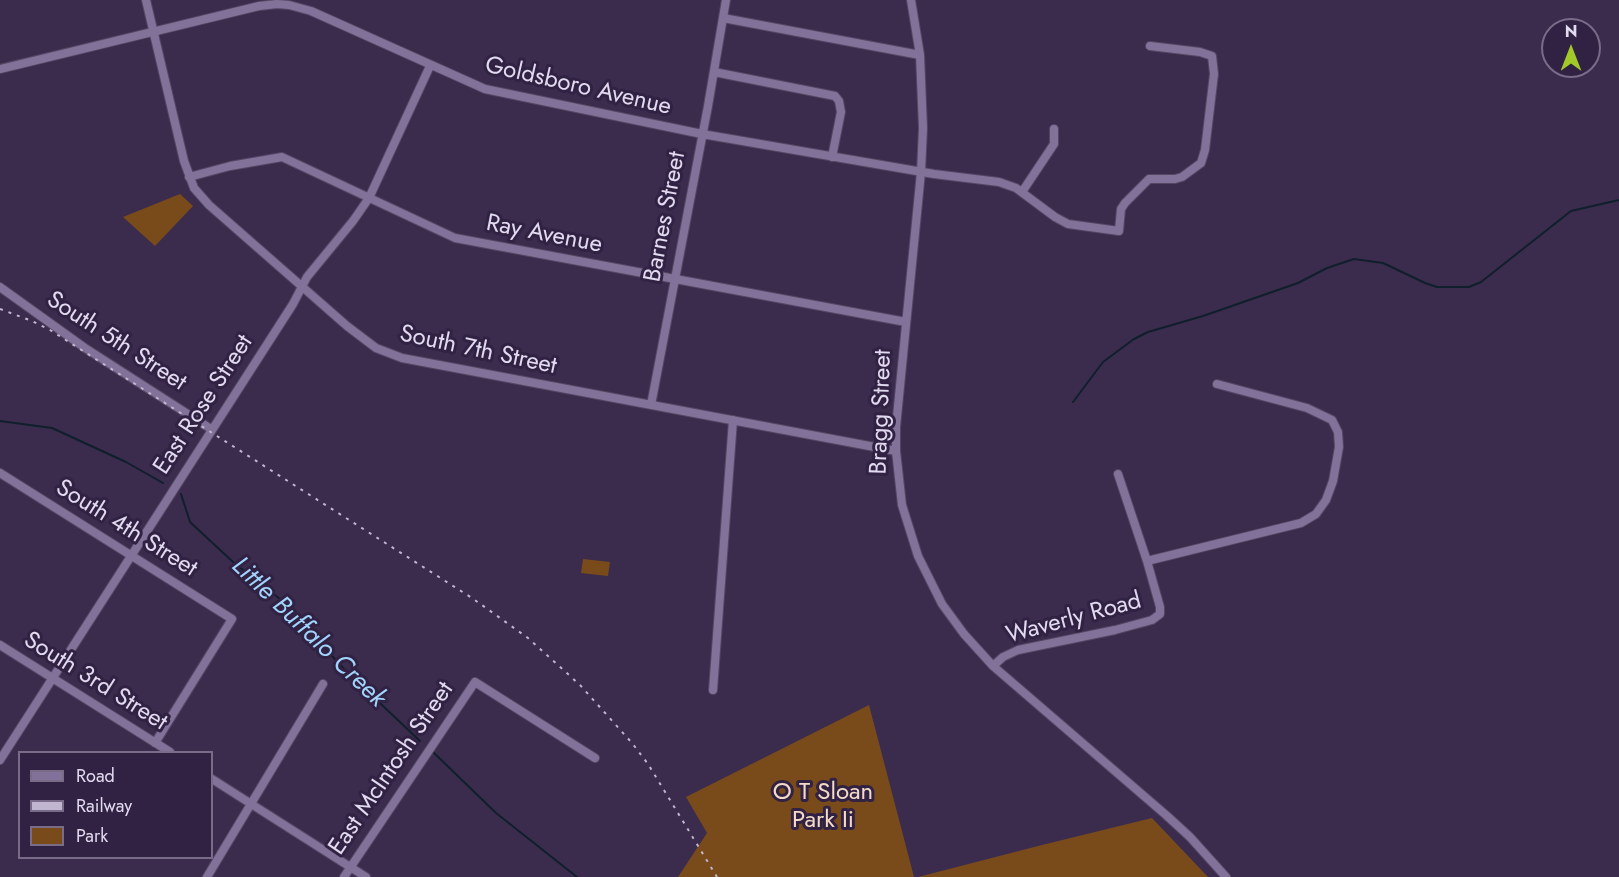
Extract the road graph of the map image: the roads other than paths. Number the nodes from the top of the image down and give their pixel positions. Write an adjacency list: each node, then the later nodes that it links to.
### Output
1 (146, 0): 5 (street, South 7th Street)
2 (726, 0): 4 (street, Barnes Street)
3 (911, 0): 7 (street, Bragg Street)
4 (723, 18): 7 (street); 10 (street, Barnes Street)
5 (153, 32): 8 (street, Goldsboro Avenue); 9 (street, Goldsboro Avenue); 15 (street, South 7th Street)
6 (1150, 46): 16 (street, Goldsboro Avenue)
7 (920, 55): 14 (street, Bragg Street)
8 (430, 66): 12 (street, Goldsboro Avenue); 17 (street, East Rose Street)
9 (0, 69)
10 (714, 72): 12 (street, Barnes Street); 13 (street)
11 (1054, 129): 16 (street)
12 (702, 134): 13 (street, Goldsboro Avenue); 18 (street, Barnes Street)
13 (832, 158): 14 (street, Goldsboro Avenue)
14 (921, 172): 16 (street, Goldsboro Avenue); 21 (street, Bragg Street)
15 (189, 177): 17 (street, Ray Avenue); 19 (street, South 7th Street)
16 (1022, 192)
17 (369, 198): 18 (street, Ray Avenue); 19 (street, East Rose Street)
18 (674, 279): 21 (street, Ray Avenue); 23 (street, Barnes Street)
19 (302, 286): 23 (street, South 7th Street); 25 (street, East Rose Street)
20 (0, 287): 25 (street, South 5th Street)
21 (906, 322): 26 (street, Bragg Street)
22 (1217, 384): 30 (street)
23 (651, 405): 24 (street, South 7th Street)
24 (733, 420): 26 (street, South 7th Street); 35 (street)
25 (212, 429): 29 (street, East Rose Street)
26 (896, 451): 32 (street, Bragg Street)
27 (0, 472): 29 (street, South 4th Street)
28 (1118, 474): 30 (street)
29 (130, 555): 33 (street, East Rose Street); 36 (street, South 4th Street)
30 (1147, 561): 32 (street, Waverly Road)
31 (0, 645): 33 (street, South 3rd Street)
32 (993, 666): 46 (street, Bragg Street)
33 (53, 679): 36 (street, South 3rd Street); 39 (street, East Rose Street)
34 (323, 684): 41 (street)
35 (713, 690)
36 (155, 743): 37 (street, South 3rd Street)
37 (167, 751)
38 (595, 758): 42 (street, East McIntosh Street)
39 (0, 760)
40 (213, 780): 41 (street)
41 (252, 804): 42 (street); 43 (street)
42 (350, 867): 44 (street, East McIntosh Street); 45 (street)
43 (207, 877)
44 (344, 877)
45 (366, 877)
46 (1226, 877)

